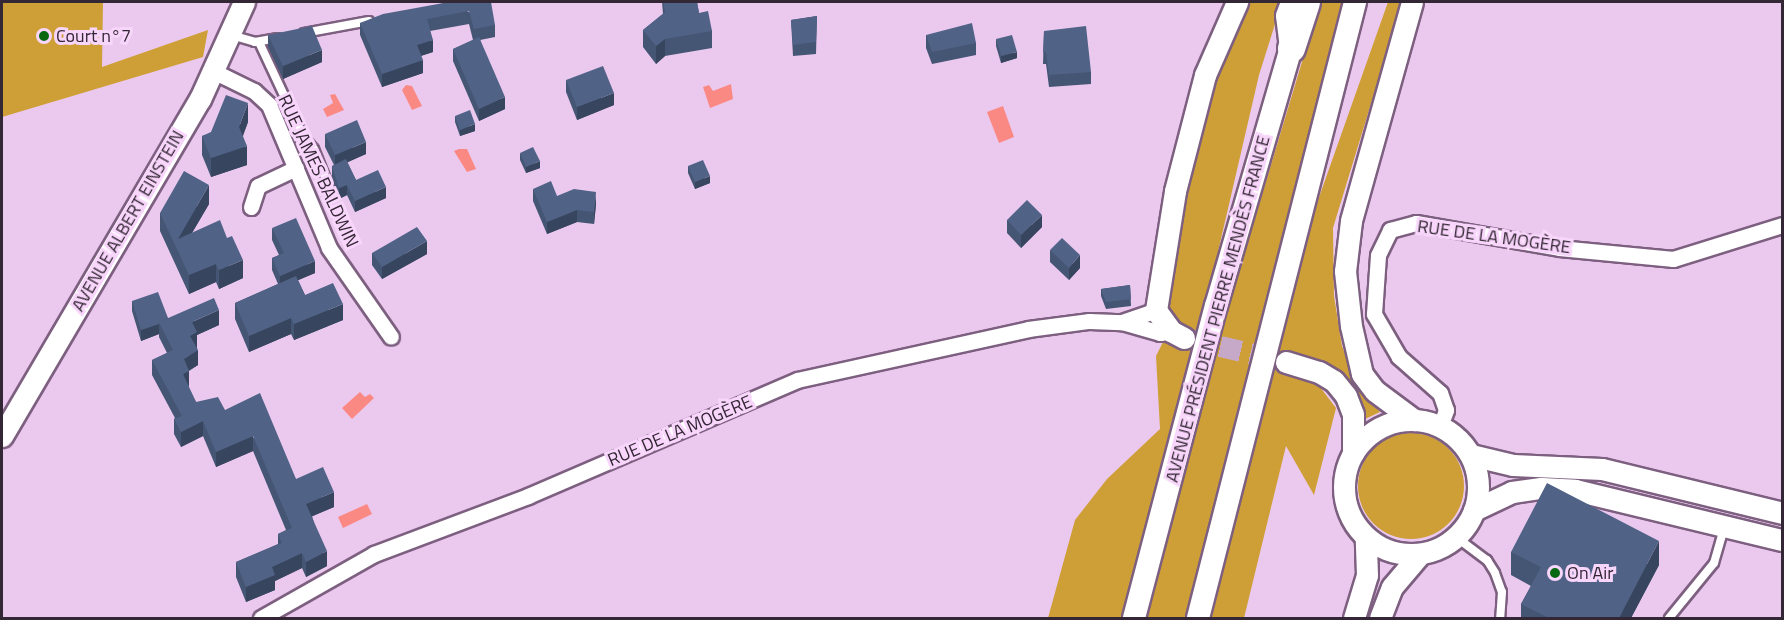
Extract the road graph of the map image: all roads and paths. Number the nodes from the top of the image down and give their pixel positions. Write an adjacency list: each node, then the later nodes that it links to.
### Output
1 (244, 2): 8 (main road, AVENUE ALBERT EINSTEIN)
2 (1237, 2): 16 (main road)
3 (1292, 2): 10 (main road)
4 (1306, 2): 10 (highway, AVENUE PRÉSIDENT PIERRE MENDÈS FRANCE)
5 (1355, 2): 35 (main road)
6 (1412, 2): 21 (main road)
7 (380, 19): 9 (lane)
8 (230, 34): 9 (lane); 11 (main road, AVENUE ALBERT EINSTEIN)
9 (260, 42): 13 (lane)
10 (1291, 48): 34 (main road, AVENUE PRÉSIDENT PIERRE MENDÈS FRANCE)
11 (213, 71): 12 (street, RUE JAMES BALDWIN); 23 (main road, AVENUE ALBERT EINSTEIN)
12 (296, 168): 14 (street); 19 (street, RUE JAMES BALDWIN)
13 (332, 194)
14 (252, 207)
15 (1782, 225): 22 (street, RUE DE LA MOGÈRE)
16 (1156, 310): 17 (street); 18 (main road)
17 (1122, 322): 18 (street); 33 (street, RUE DE LA MOGÈRE)
18 (1177, 334)
19 (391, 337)
20 (1286, 362): 24 (main road)
21 (1414, 420): 22 (main road); 24 (main road)
22 (1440, 426): 25 (main road)
23 (2, 436)
24 (1353, 453): 30 (main road)
25 (1471, 456): 26 (main road); 27 (main road)
26 (1474, 510): 28 (main road); 29 (main road)
27 (1782, 513)
28 (1725, 525): 31 (main road); 39 (lane)
29 (1456, 537): 32 (main road); 38 (lane)
30 (1366, 538): 32 (main road); 36 (main road)
31 (1782, 540)
32 (1420, 554): 37 (main road)
33 (261, 618)
34 (1134, 618)
35 (1198, 618)
36 (1354, 618)
37 (1380, 618)
38 (1500, 618)
39 (1669, 618)

